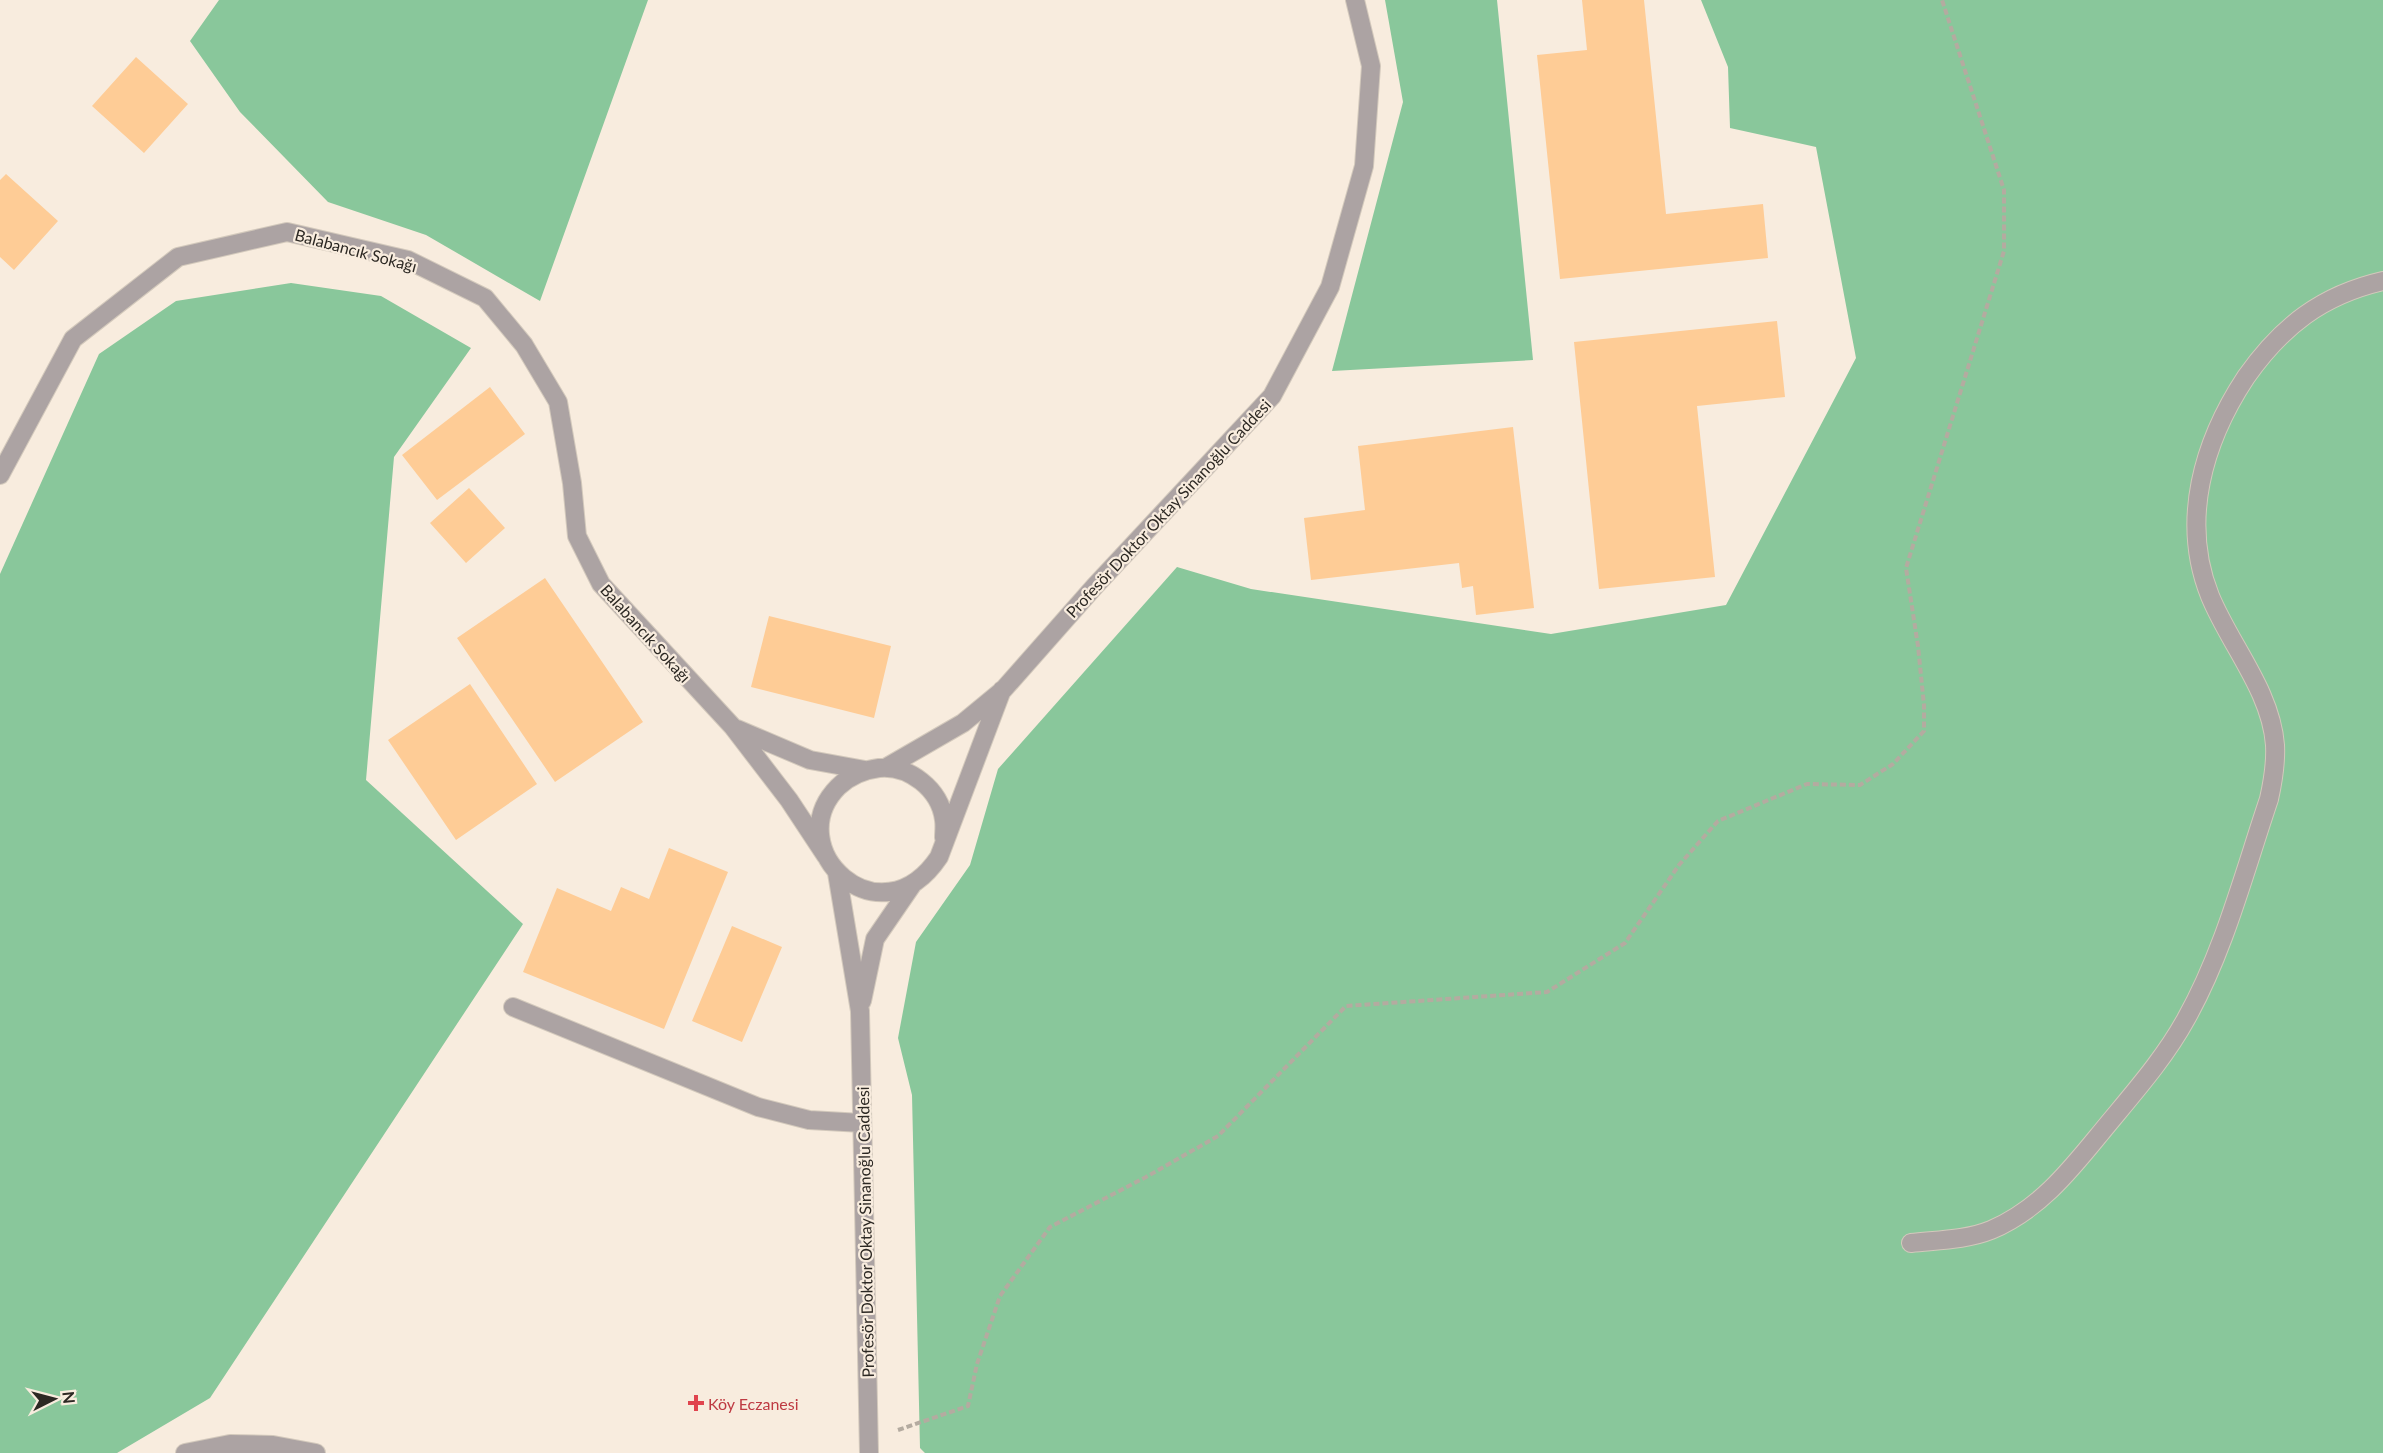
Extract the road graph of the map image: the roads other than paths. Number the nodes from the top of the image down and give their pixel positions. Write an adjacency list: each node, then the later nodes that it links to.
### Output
1 (1355, 0): 4 (street, Profesör Doktor Oktay Sinanoğlu Caddesi)
2 (2383, 281): 15 (street)
3 (0, 475): 5 (street, Balabancık Sokağı)
4 (1003, 690): 6 (street, Profesör Doktor Oktay Sinanoğlu Caddesi); 8 (street, Profesör Doktor Oktay Sinanoğlu Caddesi)
5 (733, 727): 7 (street, Balabancık Sokağı); 9 (street, Balabancık Sokağı)
6 (887, 767): 7 (street); 8 (street)
7 (865, 770): 9 (street)
8 (944, 838): 11 (street)
9 (826, 856): 10 (street)
10 (837, 873): 11 (street); 13 (street, Profesör Doktor Oktay Sinanoğlu Caddesi)
11 (912, 885): 13 (street, Profesör Doktor Oktay Sinanoğlu Caddesi)
12 (513, 1007): 14 (street)
13 (860, 1011): 14 (street, Profesör Doktor Oktay Sinanoğlu Caddesi)
14 (862, 1123): 16 (street, Profesör Doktor Oktay Sinanoğlu Caddesi)
15 (1911, 1243)
16 (869, 1447)
17 (185, 1453): 18 (street)
18 (316, 1453)

